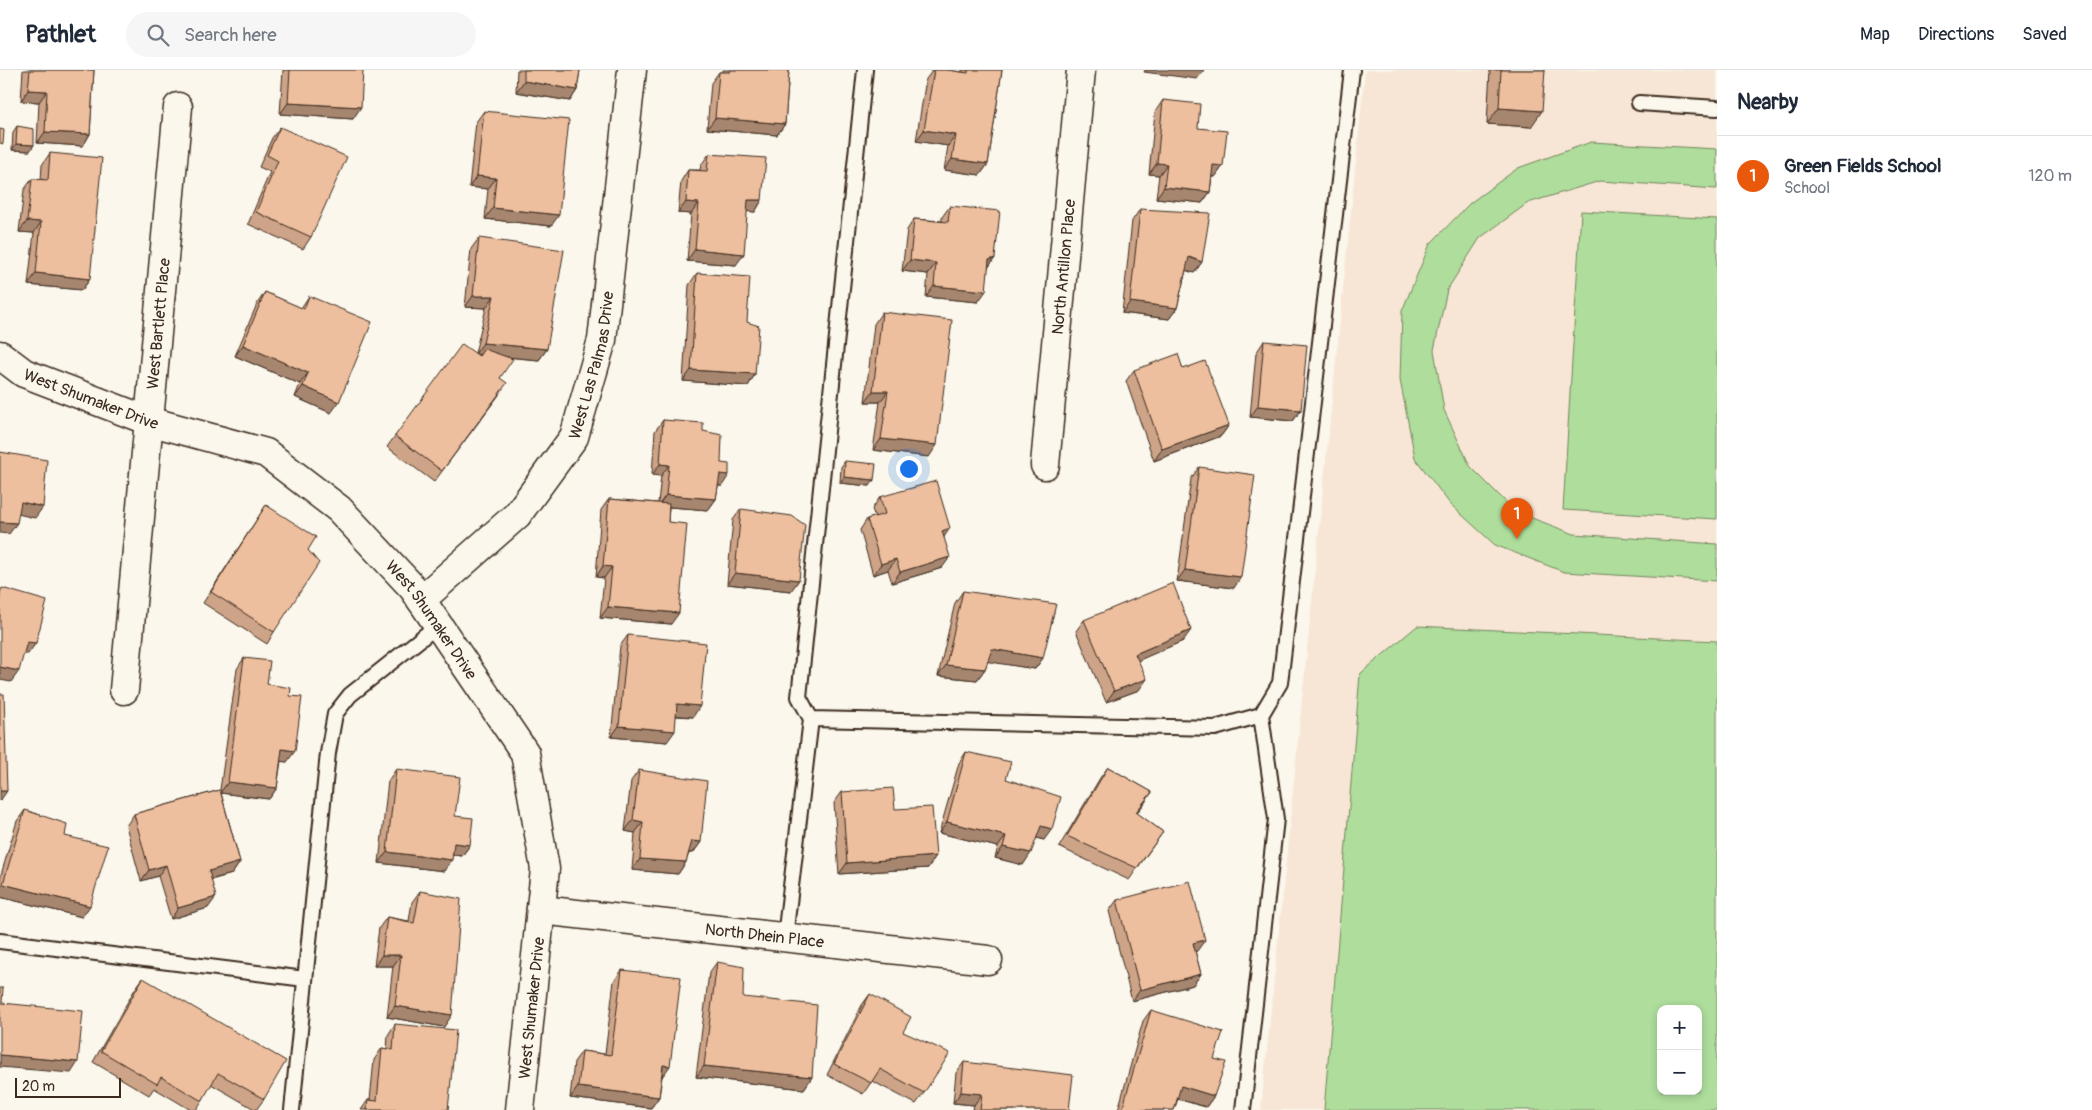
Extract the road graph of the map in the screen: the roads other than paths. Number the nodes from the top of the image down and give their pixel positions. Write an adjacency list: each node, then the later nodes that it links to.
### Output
1 (632, 70): 11 (street, West Las Palmas Drive)
2 (865, 70): 15 (lane)
3 (1081, 70): 10 (street, North Antillon Place)
4 (1352, 70): 14 (lane)
5 (1639, 103): 7 (lane)
6 (178, 107): 9 (street, West Bartlett Place)
7 (1717, 108)
8 (0, 355): 9 (street, West Shumaker Drive)
9 (149, 421): 11 (street, West Shumaker Drive); 13 (street, West Bartlett Place)
10 (1045, 465)
11 (421, 600): 12 (street, West Shumaker Drive)
12 (438, 626): 16 (street, West Shumaker Drive); 20 (lane)
13 (124, 690)
14 (1261, 715): 15 (lane); 23 (lane)
15 (811, 719): 17 (lane)
16 (541, 910): 17 (street, North Dhein Place); 22 (street, West Shumaker Drive)
17 (785, 937): 19 (street, North Dhein Place)
18 (0, 941): 20 (lane)
19 (988, 960)
20 (305, 979): 21 (lane)
21 (292, 1110)
22 (520, 1110)
23 (1243, 1110)

